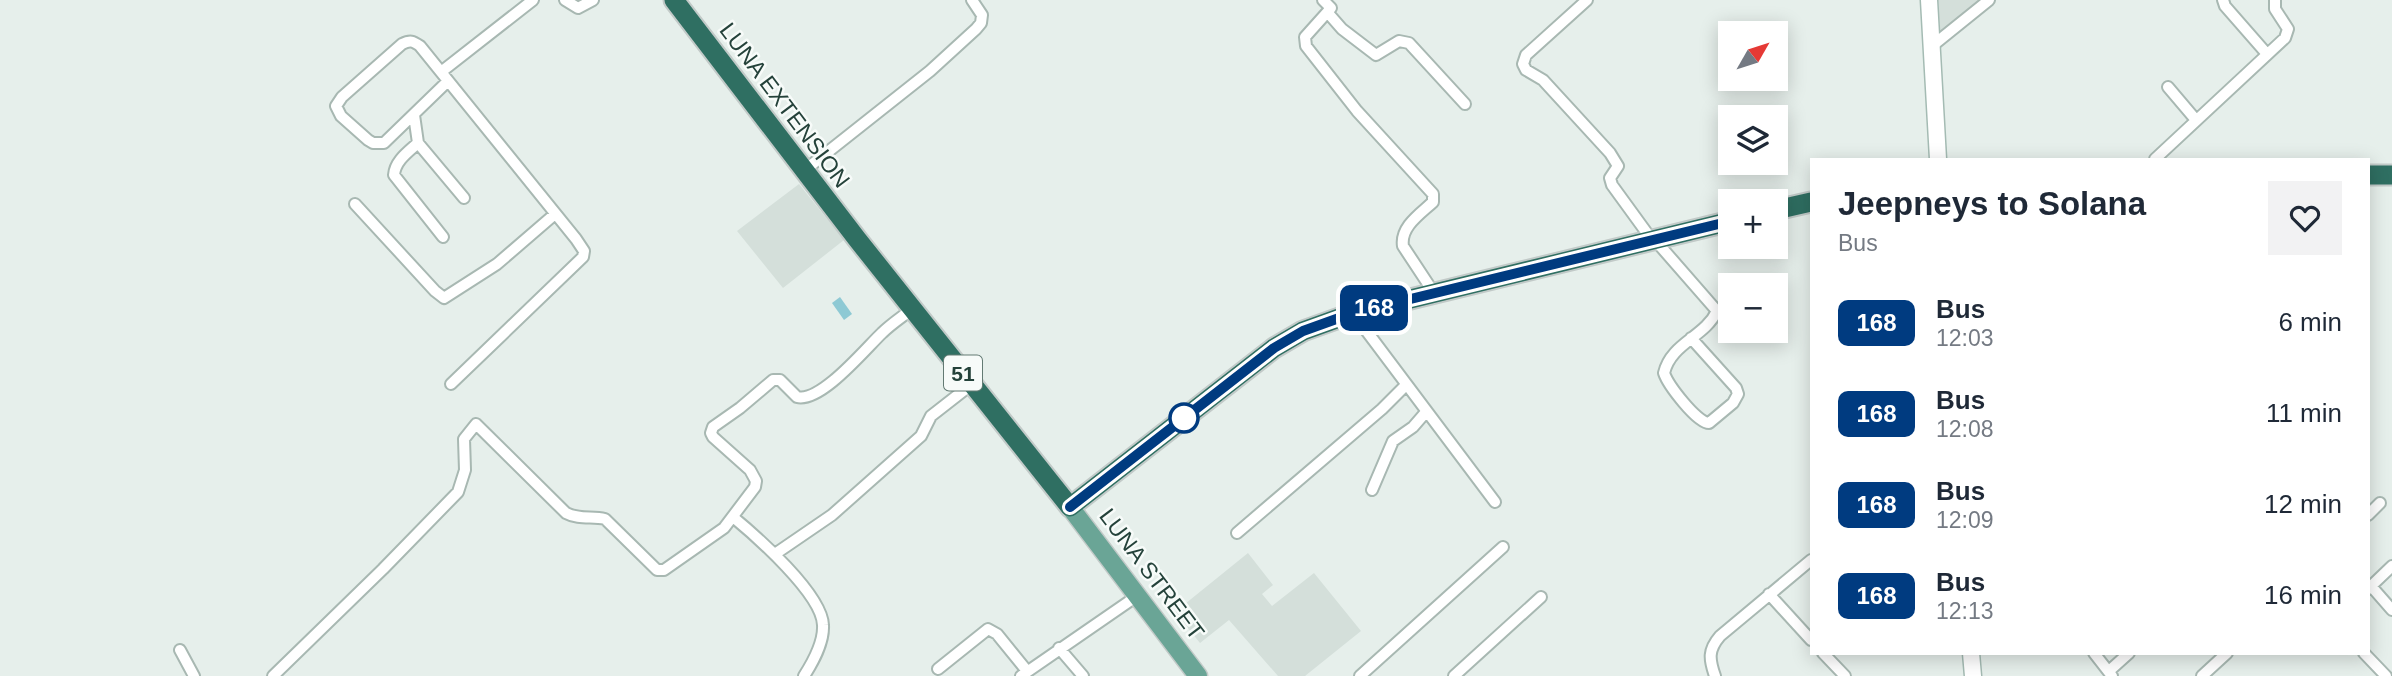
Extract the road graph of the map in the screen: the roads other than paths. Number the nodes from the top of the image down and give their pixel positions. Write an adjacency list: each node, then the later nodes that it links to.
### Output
1 (533, 0): 14 (street)
2 (565, 0): 3 (street)
3 (593, 0)
4 (674, 0): 23 (highway, LUNA EXTENSION / 51)
5 (972, 0): 23 (street)
6 (1587, 0): 34 (street)
7 (1929, 0): 12 (street)
8 (1989, 0): 12 (street)
9 (2223, 0): 13 (street)
10 (2275, 0): 13 (street)
11 (1330, 5): 17 (street); 35 (street)
12 (1932, 46): 21 (street)
13 (2267, 54): 19 (street)
14 (441, 72): 15 (street); 18 (street)
15 (448, 82): 18 (street); 30 (street)
16 (2168, 87): 19 (street)
17 (1465, 104)
18 (414, 115): 20 (street)
19 (2196, 120): 22 (street)
20 (418, 143): 26 (street); 32 (street)
21 (1938, 158)
22 (2156, 158)
23 (805, 170): 33 (highway, LUNA EXTENSION / 51)
24 (2370, 175): 25 (highway)
25 (2392, 175)
26 (464, 198)
27 (1810, 202): 29 (highway)
28 (355, 204): 30 (street)
29 (1788, 207)
30 (555, 214): 39 (street)
31 (1718, 224): 34 (highway)
32 (443, 237)
33 (857, 239): 36 (highway, LUNA STREET / 51)
34 (1653, 240): 35 (highway); 38 (street)
35 (1434, 293): 37 (highway)
36 (912, 309): 40 (highway, LUNA STREET / 51); 48 (street)
37 (1353, 313): 41 (street); 46 (highway)
38 (1691, 338): 38 (street)
39 (451, 384)
40 (972, 384): 46 (highway, LUNA STREET / 51); 51 (street)
41 (1406, 385): 42 (street); 49 (street)
42 (1426, 412): 43 (street); 44 (street)
43 (1372, 491)
44 (1495, 502)
45 (2380, 503): 47 (street)
46 (1070, 507): 57 (main road, LUNA STREET / 51)
47 (2370, 513)
48 (733, 517): 51 (street); 73 (street)
49 (1237, 533)
50 (1503, 547): 77 (street)
51 (775, 554): 74 (street)
52 (1810, 561): 56 (street)
53 (2392, 566): 54 (street)
54 (2370, 587)
55 (2370, 589): 59 (street)
56 (1769, 594): 60 (street); 79 (street)
57 (1137, 596): 61 (street); 76 (main road, LUNA STREET / 51)
58 (1541, 597): 78 (street)
59 (2392, 610)
60 (1810, 639)
61 (1059, 648): 70 (street); 75 (street)
62 (180, 650): 72 (street)
63 (1825, 655): 80 (street)
64 (1971, 655): 81 (street)
65 (2096, 655): 71 (street)
66 (2127, 655): 71 (street)
67 (2225, 655): 82 (street)
68 (2366, 655): 83 (street)
69 (938, 669): 70 (street)
70 (1024, 674)
71 (2111, 674)
72 (194, 676)
73 (273, 676)
74 (804, 676)
75 (1083, 676)
76 (1198, 676)
77 (1360, 676)
78 (1454, 676)
79 (1715, 676)
80 (1844, 676)
81 (1973, 676)
82 (2202, 676)
83 (2386, 676)

